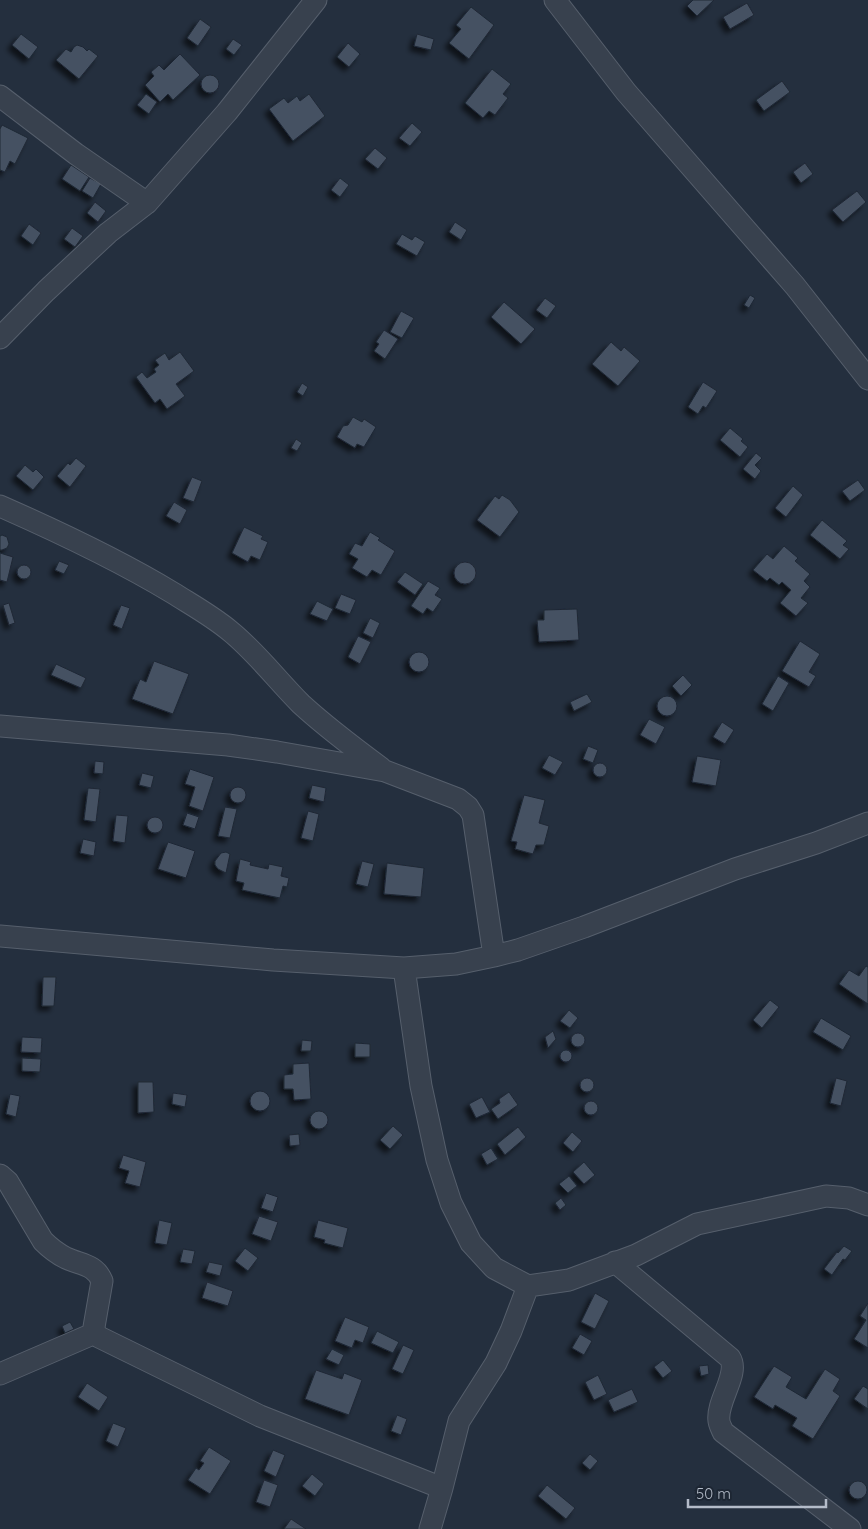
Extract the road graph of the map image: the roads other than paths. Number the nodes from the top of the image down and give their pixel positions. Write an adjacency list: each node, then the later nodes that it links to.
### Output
1 (316, 0): 4 (street)
2 (555, 0): 6 (street)
3 (0, 96): 4 (street)
4 (147, 203): 5 (street)
5 (0, 338)
6 (868, 379)
7 (0, 506): 9 (street)
8 (0, 726): 9 (street)
9 (385, 771): 12 (street)
10 (868, 824): 12 (street)
11 (0, 936): 13 (street)
12 (494, 956): 13 (street)
13 (404, 968): 17 (street)
14 (0, 1175): 18 (street)
15 (868, 1205): 16 (street)
16 (615, 1262): 17 (street); 22 (street)
17 (528, 1286): 20 (street)
18 (96, 1333): 19 (street); 20 (street)
19 (0, 1374)
20 (442, 1488): 21 (street)
21 (430, 1529)
22 (850, 1529)

